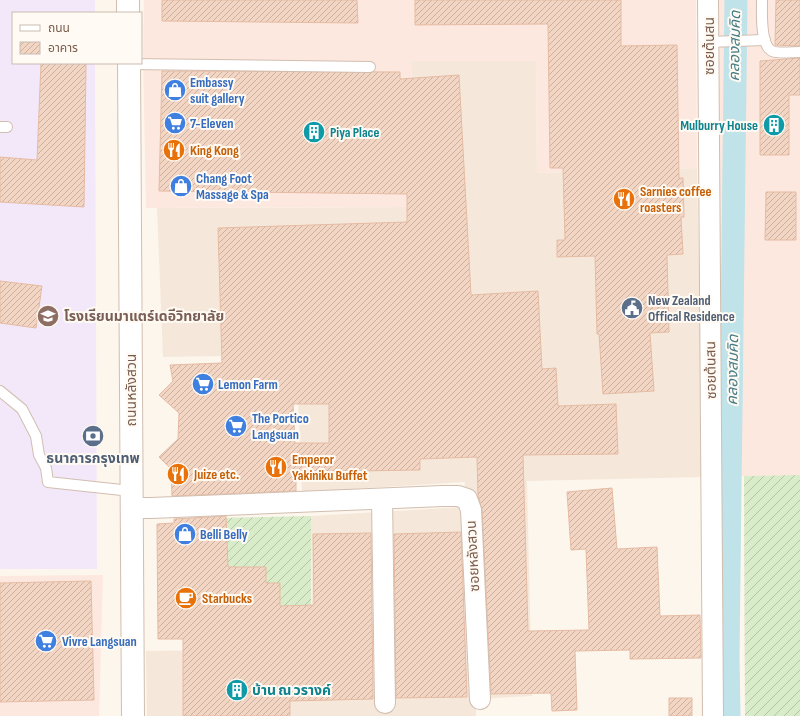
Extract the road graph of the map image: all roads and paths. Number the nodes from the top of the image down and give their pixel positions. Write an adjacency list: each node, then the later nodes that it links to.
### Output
1 (128, 0): 4 (street)
2 (708, 0): 6 (street, ซอยต้นสน)
3 (762, 0): 5 (lane)
4 (128, 12)
5 (764, 40): 6 (lane); 7 (lane)
6 (708, 42): 16 (street, ซอยต้นสน)
7 (800, 52)
8 (129, 64): 9 (lane); 11 (street, ถนนหลังสวน)
9 (370, 67)
10 (0, 391): 11 (lane)
11 (131, 499): 12 (street, ซอยหลังสวน); 15 (street, ถนนหลังสวน)
12 (382, 499): 13 (street, ซอยหลังสวน); 14 (street)
13 (480, 699)
14 (385, 703)
15 (133, 716)
16 (713, 716)

